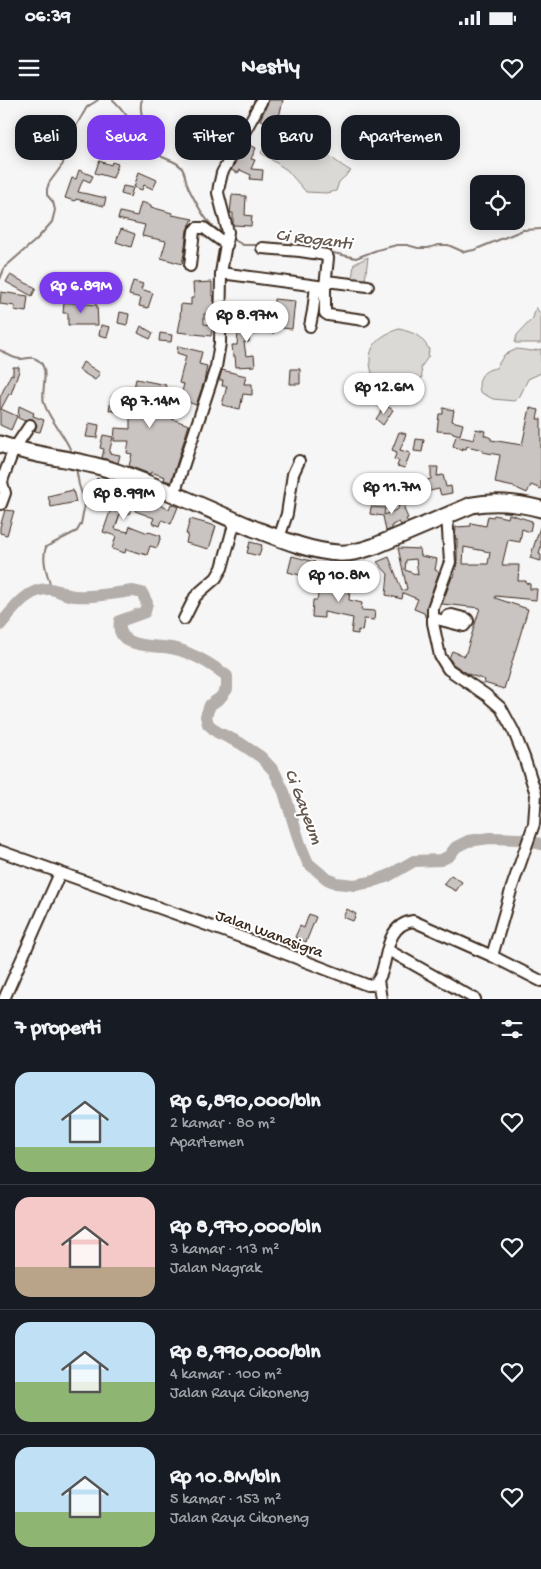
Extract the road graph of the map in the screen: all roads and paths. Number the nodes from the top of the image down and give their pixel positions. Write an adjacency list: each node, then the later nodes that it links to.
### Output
1 (262, 100): 2 (street)
2 (227, 245): 4 (street); 5 (street)
3 (262, 248): 6 (street)
4 (190, 266)
5 (221, 273): 6 (street); 14 (street)
6 (322, 285): 7 (street); 8 (street)
7 (368, 286)
8 (318, 311): 9 (street); 10 (street)
9 (364, 320)
10 (310, 326)
11 (30, 425): 12 (street)
12 (7, 446): 14 (highway); 15 (street)
13 (299, 461): 19 (street)
14 (174, 494): 18 (highway)
15 (1, 504)
16 (541, 509): 17 (highway)
17 (447, 514): 19 (highway); 20 (street)
18 (235, 521): 19 (highway); 21 (street)
19 (279, 538)
20 (433, 618): 22 (street); 26 (street)
21 (184, 619)
22 (445, 621)
23 (0, 851): 24 (street, Jalan Wanasigra)
24 (60, 873): 27 (street, Jalan Wanasigra); 29 (street)
25 (388, 950): 26 (street); 27 (street); 31 (street)
26 (492, 956): 28 (street)
27 (378, 980): 30 (street)
28 (541, 981)
29 (4, 999)
30 (381, 999)
31 (475, 999)

